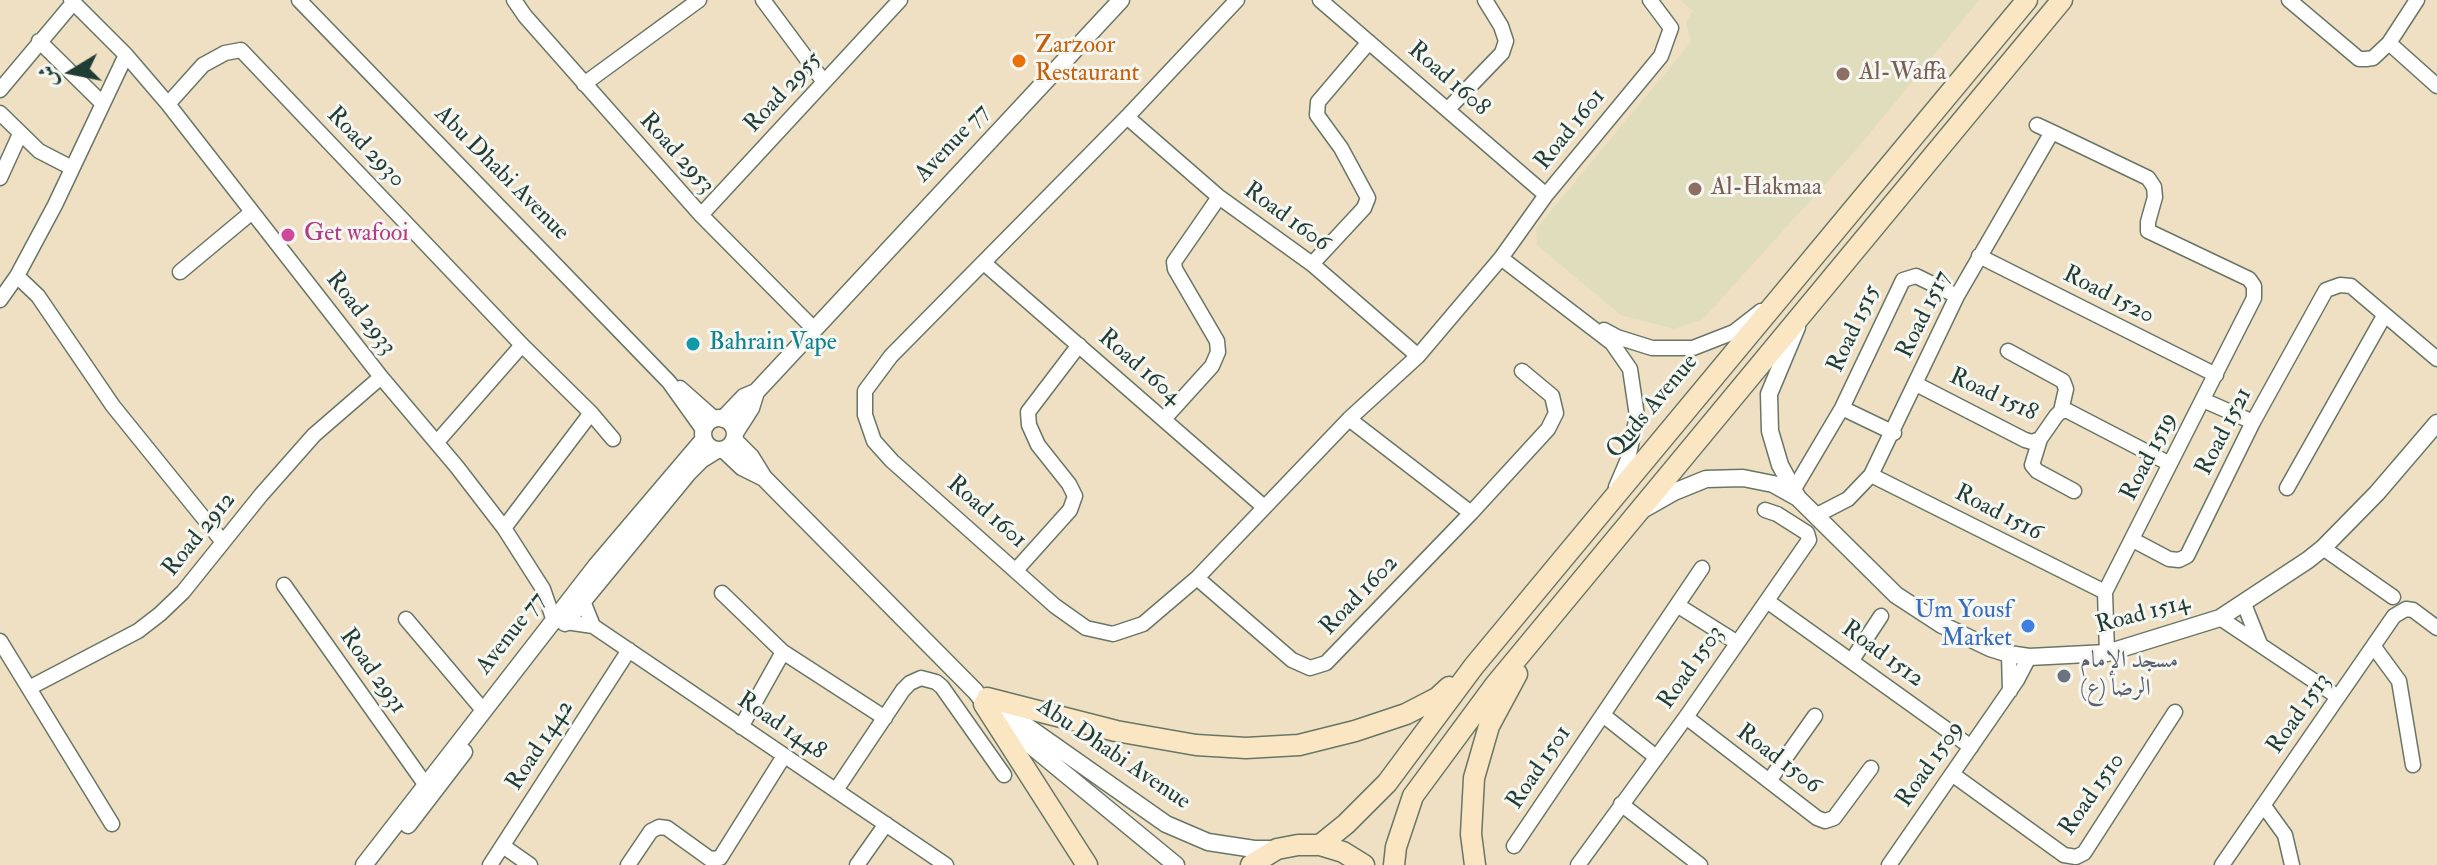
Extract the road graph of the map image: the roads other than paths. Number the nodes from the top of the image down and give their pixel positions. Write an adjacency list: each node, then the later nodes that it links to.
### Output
1 (299, 0): 70 (street, Abu Dhabi Avenue)
2 (514, 0): 21 (street, Road 2953)
3 (699, 0): 21 (street)
4 (763, 0): 20 (street)
5 (900, 0): 20 (street, Road 2955)
6 (1121, 0): 50 (street, Avenue 77)
7 (1237, 0): 28 (street, Road 1601)
8 (1320, 0): 17 (street, Road 1608)
9 (1485, 0): 26 (street)
10 (1650, 0): 34 (street, Road 1601)
11 (2027, 0): 45 (main road, Quds Avenue)
12 (2062, 0): 47 (main road)
13 (2289, 0): 18 (street)
14 (72, 1): 16 (street); 19 (street, Road 2933)
15 (2408, 3): 18 (street)
16 (39, 41): 23 (street); 24 (street)
17 (1369, 42): 26 (street, Road 1608); 41 (street)
18 (2389, 43): 22 (street)
19 (126, 55): 24 (street); 25 (street, Road 2933)
20 (824, 82): 37 (street, Road 2955)
21 (584, 84): 37 (street, Road 2953)
22 (2437, 86)
23 (0, 90)
24 (102, 103): 32 (street)
25 (168, 104): 36 (street, Road 2933); 51 (street, Road 2930)
26 (1448, 109): 34 (street, Road 1608)
27 (0, 113): 31 (street)
28 (1127, 117): 35 (street, Road 1606); 40 (street, Road 1601)
29 (2037, 125): 30 (street)
30 (2052, 132): 38 (street, Road 1517); 57 (street, Road 1519)
31 (20, 134): 32 (street); 33 (street)
32 (72, 168): 43 (street)
33 (0, 178)
34 (1546, 195): 39 (street, Road 1601)
35 (1219, 197): 41 (street, Road 1606); 65 (street)
36 (252, 212): 42 (street); 58 (street, Road 2933)
37 (701, 215): 50 (street, Road 2953)
38 (1979, 256): 44 (street, Road 1517); 57 (street, Road 1520)
39 (1501, 258): 49 (street); 54 (street, Road 1601)
40 (984, 263): 52 (street, Road 1604); 91 (street, Road 1601)
41 (1312, 264): 54 (street, Road 1606)
42 (180, 272)
43 (17, 276): 46 (street); 88 (street)
44 (1957, 296): 59 (street, Road 1517); 61 (street, Road 1515)
45 (1779, 297): 49 (street); 78 (main road, Quds Avenue)
46 (0, 300)
47 (1802, 313): 80 (street, Road 1514); 84 (main road)
48 (2384, 316): 55 (street); 67 (street, Road 1521); 76 (street)
49 (1582, 319): 78 (street)
50 (813, 328): 70 (street, Avenue 77)
51 (522, 345): 64 (street, Road 2930); 73 (street)
52 (1079, 345): 65 (street, Road 1604); 91 (street)
53 (2008, 351): 63 (street)
54 (1418, 356): 66 (street, Road 1601)
55 (2437, 359)
56 (1522, 371): 83 (street, Road 1602)
57 (2216, 375): 60 (street, Road 1519)
58 (381, 377): 73 (street, Road 2933); 88 (street, Road 2912)
59 (1916, 384): 69 (street, Road 1517); 72 (street, Road 1518)
60 (2203, 400): 67 (street); 74 (street, Road 1519)
61 (1842, 408): 69 (street); 80 (street, Road 1515)
62 (2437, 409): 79 (street, Road 1514)
63 (2061, 411): 72 (street, Road 1518); 74 (street, Road 1518)
64 (591, 413): 71 (street, Road 2930); 86 (street)
65 (1164, 419): 81 (street, Road 1604)
66 (1349, 419): 81 (street, Road 1601); 83 (street)
67 (2253, 422): 87 (street, Road 1521)
68 (2437, 423): 79 (street, Road 1514)
69 (1894, 433): 75 (street, Road 1517)
70 (720, 435): 98 (street, Avenue 77); 123 (street, Abu Dhabi Avenue)
71 (613, 439)
72 (2040, 439): 77 (street)
73 (437, 442): 86 (street, Road 2933)
74 (2170, 464): 87 (street, Road 1519)
75 (1871, 475): 80 (street, Road 1517); 95 (street, Road 1516)
76 (2287, 488)
77 (2074, 491)
78 (1613, 495): 119 (main road, Quds Avenue)
79 (2369, 499): 89 (street, Road 1514)
80 (1803, 501): 84 (street, Road 1514); 85 (street, Road 1515); 116 (street, Road 1514)
81 (1264, 507): 92 (street, Road 1601)
82 (1765, 510): 85 (street)
83 (1471, 513): 92 (street, Road 1602)
84 (1635, 513): 106 (main road)
85 (1793, 524): 99 (street, Road 1503)
86 (504, 528): 94 (street, Road 2933)
87 (2133, 540): 95 (street, Road 1519)
88 (223, 542): 120 (street, Road 2912)
89 (2323, 548): 97 (street); 100 (street, Road 1514)
90 (1702, 568): 101 (street, Road 1501)
91 (1017, 569): 92 (street, Road 1601)
92 (1197, 578)
93 (284, 585): 139 (street, Road 2931)
94 (543, 589): 98 (street); 105 (street, Road 2933)
95 (2105, 592): 115 (street)
96 (722, 593): 114 (street)
97 (2393, 597)
98 (577, 600): 105 (street, Avenue 77); 107 (street)
99 (1767, 601): 110 (street, Road 1503); 118 (street, Road 1512)
100 (2244, 604): 103 (street, Road 1514); 111 (street)
101 (1677, 605): 110 (street); 126 (street, Road 1501)
102 (1881, 616): 118 (street)
103 (2220, 618): 111 (street); 115 (street, Road 1514)
104 (406, 619): 124 (street)
105 (560, 621): 107 (street, Road 1448); 124 (street, Avenue 77); 151 (street, Avenue 77)
106 (1545, 625): 145 (main road); 161 (main road)
107 (593, 626): 113 (street, Road 1448)
108 (2437, 628): 112 (street, Road 1513)
109 (0, 641): 120 (street)
110 (1736, 642): 128 (street, Road 1503)
111 (2260, 645): 122 (street)
112 (2374, 647): 122 (street, Road 1513); 134 (street)
113 (629, 650): 130 (street, Road 1448); 147 (street, Road 1442)
114 (783, 652): 129 (street); 130 (street)
115 (2107, 653): 117 (street, Road 1514)
116 (2009, 654): 117 (street, Road 1514); 121 (street)
117 (2029, 657): 121 (street, Road 1509)
118 (1852, 660): 131 (street, Road 1512)
119 (1474, 666): 123 (main road); 146 (main road, Quds Avenue)
120 (29, 688): 143 (street)
121 (2010, 691): 131 (street, Road 1509)
122 (2338, 697): 142 (street, Road 1513)
123 (982, 698): 149 (street, Abu Dhabi Avenue); 157 (main road); 158 (street, Abu Dhabi Avenue)
124 (483, 710): 139 (street, Avenue 77)
125 (2175, 712): 136 (street, Road 1510)
126 (1603, 715): 133 (street, Road 1501); 148 (street, Road 1501)
127 (1815, 716): 138 (street)
128 (1686, 717): 133 (street, Road 1503); 138 (street, Road 1506)
129 (885, 718): 137 (street); 140 (street)
130 (741, 727): 132 (street, Road 1448)
131 (1971, 747): 136 (street, Road 1509)
132 (784, 756): 140 (street, Road 1448); 154 (street)
133 (1656, 757): 141 (street, Road 1503)
134 (2413, 765)
135 (1871, 768): 138 (street, Road 1506)
136 (1952, 774): 166 (street, Road 1509)
137 (1004, 775)
138 (1769, 781)
139 (425, 784): 150 (street, Avenue 77)
140 (836, 790): 144 (street, Road 1448)
141 (1621, 804): 164 (street, Road 1503); 165 (street)
142 (2264, 806): 167 (street, Road 1513); 168 (street)
143 (112, 824)
144 (886, 824): 155 (street); 156 (street, Road 1448)
145 (1471, 834): 162 (main road); 163 (street)
146 (1320, 845): 149 (main road); 160 (main road)
147 (503, 846): 152 (street, Road 1442); 153 (street)
148 (1514, 846)
149 (1277, 849): 159 (main road)
150 (364, 865)
151 (378, 865)
152 (490, 865)
153 (530, 865)
154 (628, 865)
155 (857, 865)
156 (946, 865)
157 (1087, 865)
158 (1176, 865)
159 (1251, 865)
160 (1364, 865)
161 (1394, 865)
162 (1475, 865)
163 (1486, 865)
164 (1578, 865)
165 (1700, 865)
166 (1889, 865)
167 (2222, 865)
168 (2292, 865)

